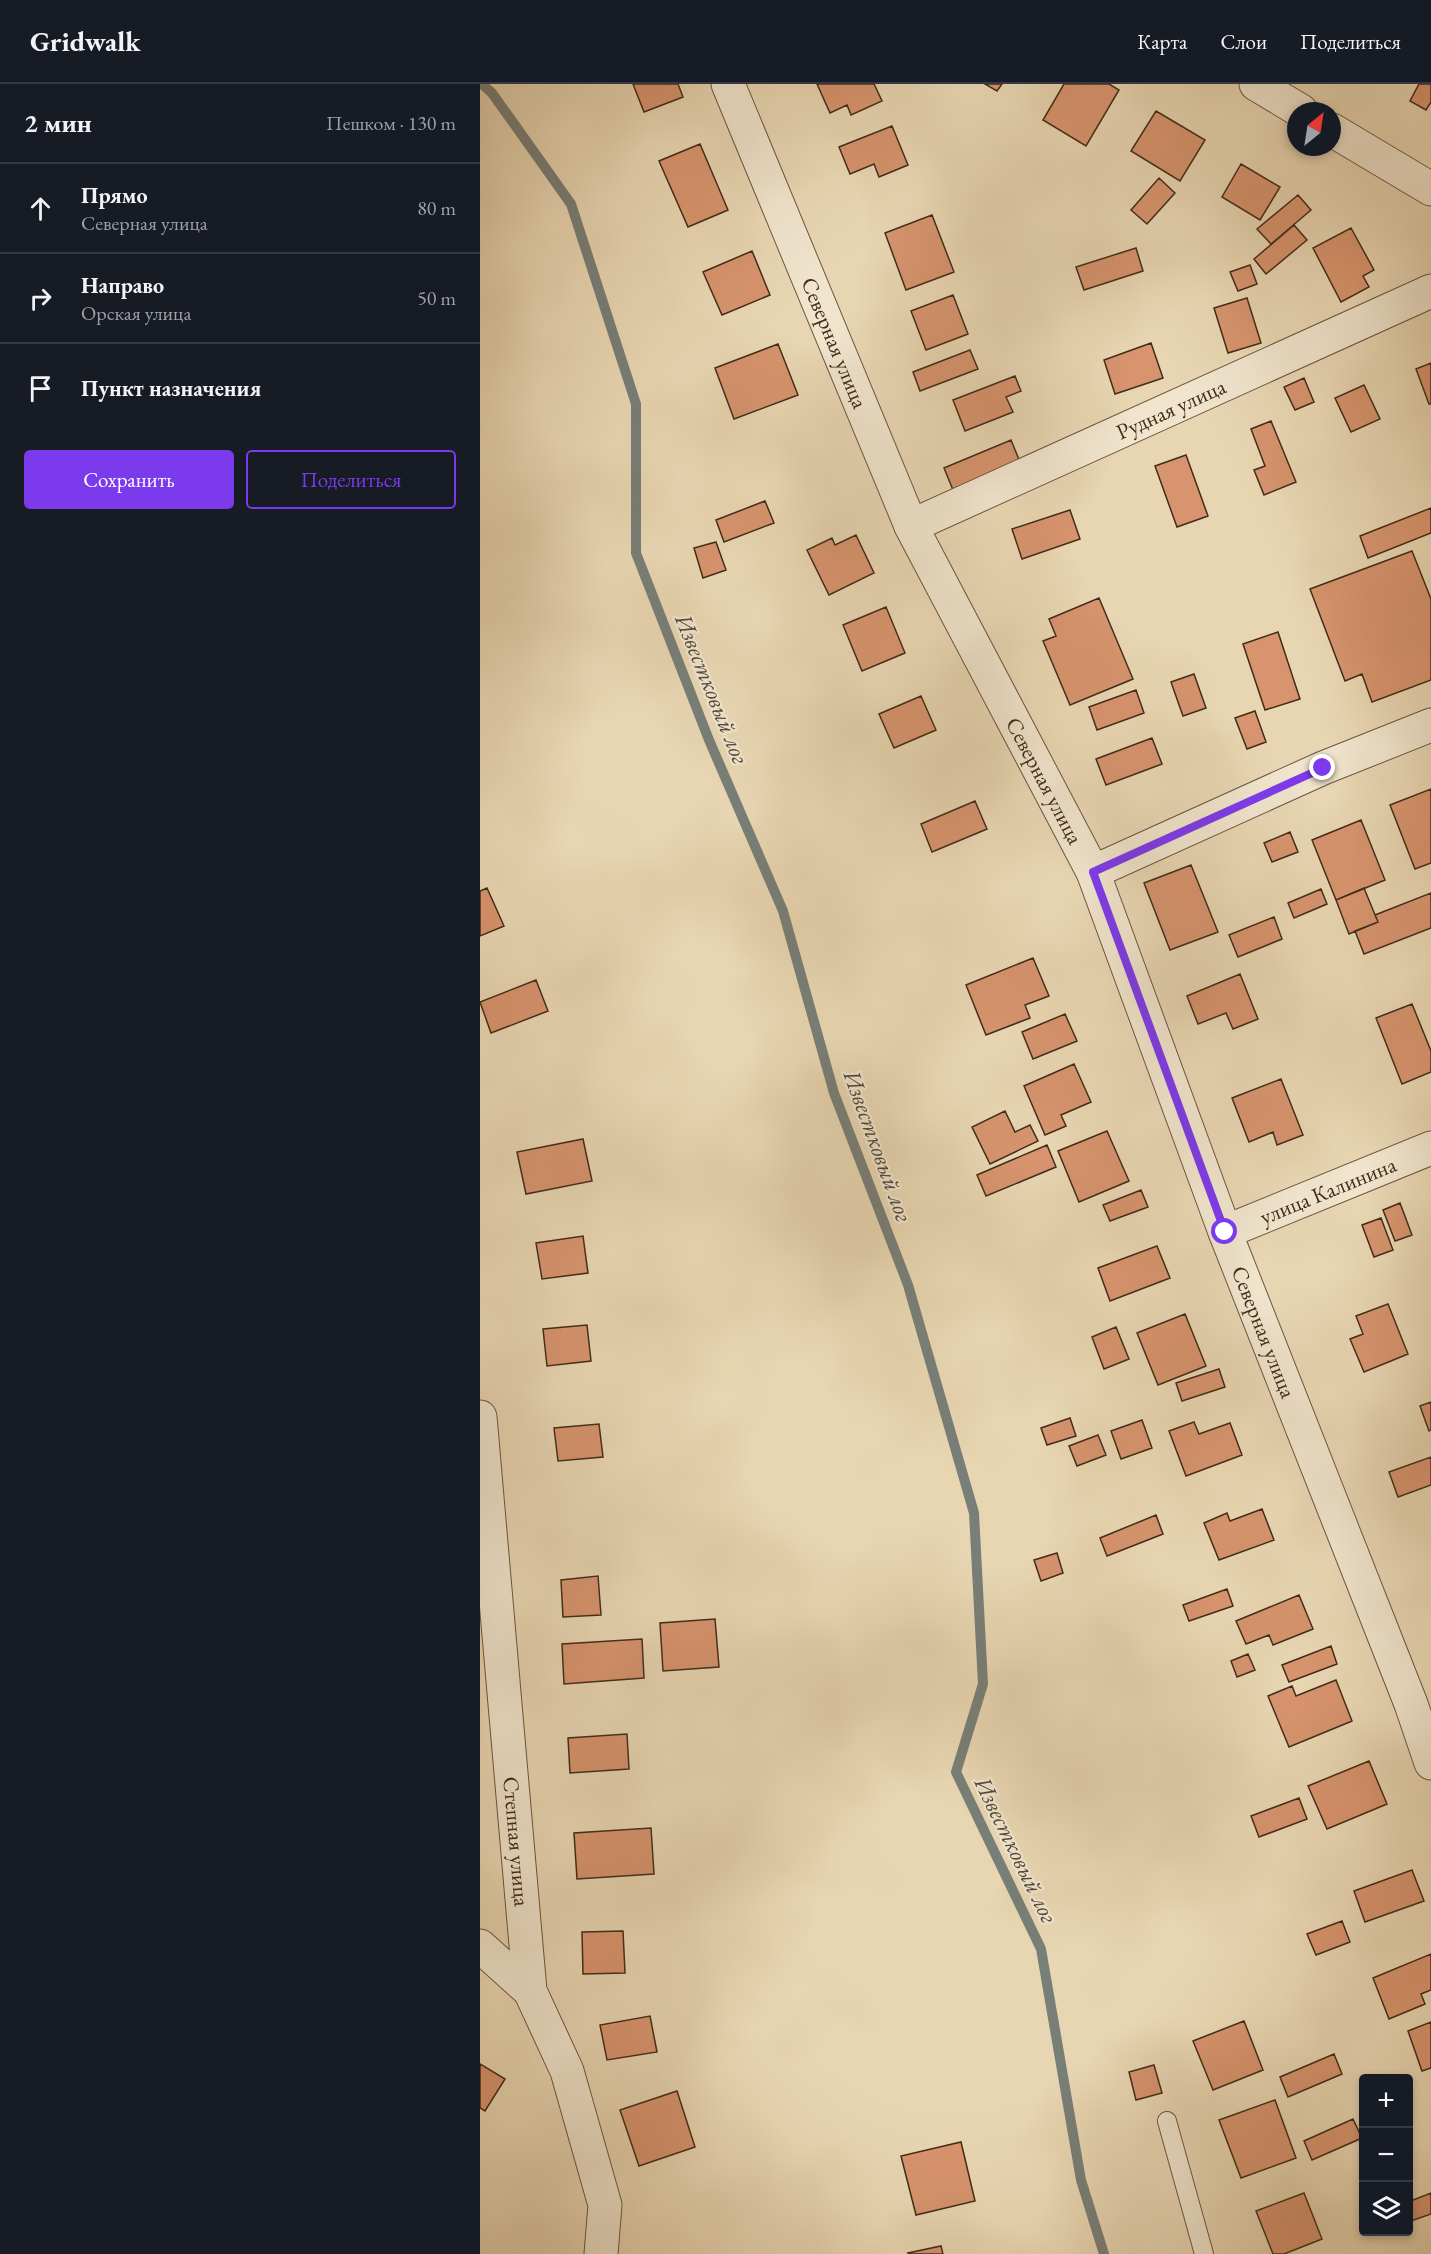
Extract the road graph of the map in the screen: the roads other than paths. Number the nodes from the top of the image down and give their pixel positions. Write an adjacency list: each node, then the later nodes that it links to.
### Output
1 (728, 84): 7 (street, Северная улица)
2 (1256, 84): 3 (street)
3 (1287, 103)
4 (1341, 135): 5 (street)
5 (1431, 189)
6 (1431, 291): 7 (street, Рудная улица)
7 (912, 526): 9 (street, Северная улица)
8 (1431, 725): 9 (street)
9 (1093, 872): 11 (street, Северная улица)
10 (1431, 1148): 11 (street, улица Калинина)
11 (1225, 1232): 13 (street, Северная улица)
12 (480, 1417): 16 (street, Степная улица)
13 (1421, 1700): 14 (street, Северная улица)
14 (1431, 1763)
15 (480, 1946): 16 (street)
16 (530, 1991): 18 (street, Степная улица)
17 (1167, 2121): 19 (lane)
18 (601, 2254)
19 (1204, 2254)

